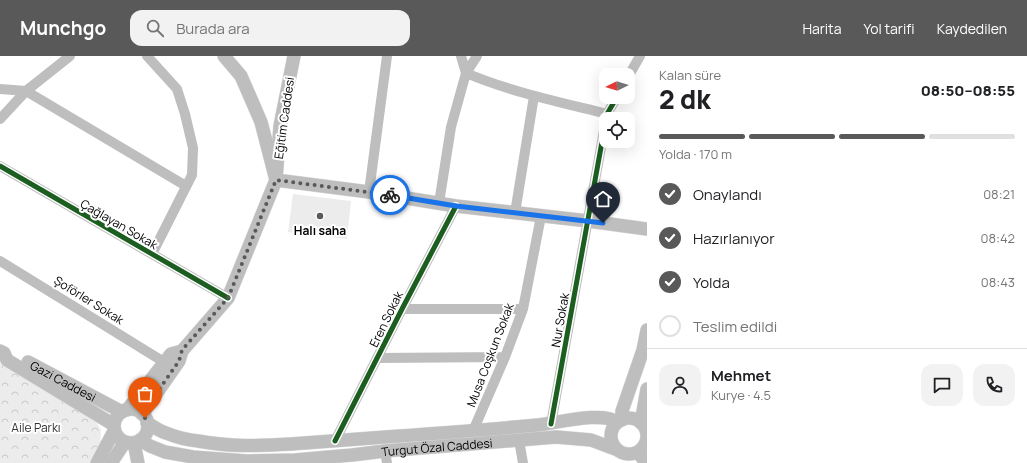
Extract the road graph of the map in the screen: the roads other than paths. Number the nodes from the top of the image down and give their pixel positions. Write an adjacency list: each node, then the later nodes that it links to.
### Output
1 (70, 56): 12 (street)
2 (147, 56): 19 (street)
3 (224, 56): 18 (main road)
4 (294, 56): 18 (main road, Eğitim Caddesi)
5 (387, 56): 20 (street)
6 (461, 56): 10 (street)
7 (477, 56): 10 (street)
8 (640, 56): 9 (street)
9 (633, 68)
10 (466, 73): 13 (street); 21 (street)
11 (0, 89): 12 (street)
12 (26, 92): 15 (street); 19 (street)
13 (534, 96): 14 (street); 23 (street)
14 (599, 112)
15 (0, 119)
16 (601, 148): 25 (street, Nur Sokak)
17 (0, 166): 27 (street, Çağlayan Sokak)
18 (276, 180): 20 (main road); 29 (main road, Eğitim Caddesi)
19 (186, 186): 27 (street)
20 (369, 192): 21 (main road)
21 (439, 203): 22 (main road)
22 (456, 206): 23 (main road); 30 (street, Eren Sokak)
23 (515, 213): 24 (main road)
24 (541, 216): 25 (main road); 31 (street, Musa Coşkun Sokak)
25 (588, 221): 26 (main road); 43 (street, Nur Sokak)
26 (647, 229)
27 (152, 254): 29 (street, Çağlayan Sokak)
28 (0, 260): 37 (street, Şoförler Sokak)
29 (228, 298): 33 (main road, Eğitim Caddesi)
30 (402, 309): 31 (street); 36 (street, Eren Sokak)
31 (523, 309): 35 (street, Musa Coşkun Sokak)
32 (647, 330): 41 (main road)
33 (182, 350): 37 (main road); 40 (main road)
34 (2, 352): 39 (main road, Gazi Caddesi); 44 (main road, Gazi Caddesi)
35 (505, 357): 36 (street); 45 (street, Musa Coşkun Sokak)
36 (378, 358): 47 (street, Eren Sokak)
37 (164, 362): 39 (main road)
38 (647, 389): 42 (main road)
39 (125, 411): 40 (main road); 44 (main road)
40 (145, 418): 47 (main road, Turgut Özal Caddesi); 48 (main road)
41 (620, 421): 42 (main road); 43 (main road, Turgut Özal Caddesi); 50 (main road)
42 (641, 423): 49 (main road)
43 (551, 424): 45 (main road, Turgut Özal Caddesi)
44 (114, 428): 48 (main road); 52 (main road)
45 (473, 431): 47 (main road, Turgut Özal Caddesi)
46 (519, 440): 50 (main road, Turgut Özal Caddesi); 51 (main road, Turgut Özal Caddesi); 55 (street)
47 (336, 441)
48 (133, 442): 51 (main road, Turgut Özal Caddesi); 53 (main road); 54 (main road)
49 (640, 452): 50 (main road); 56 (main road)
50 (620, 455)
51 (386, 457)
52 (97, 463)
53 (111, 463)
54 (138, 463)
55 (523, 463)
56 (646, 463)

